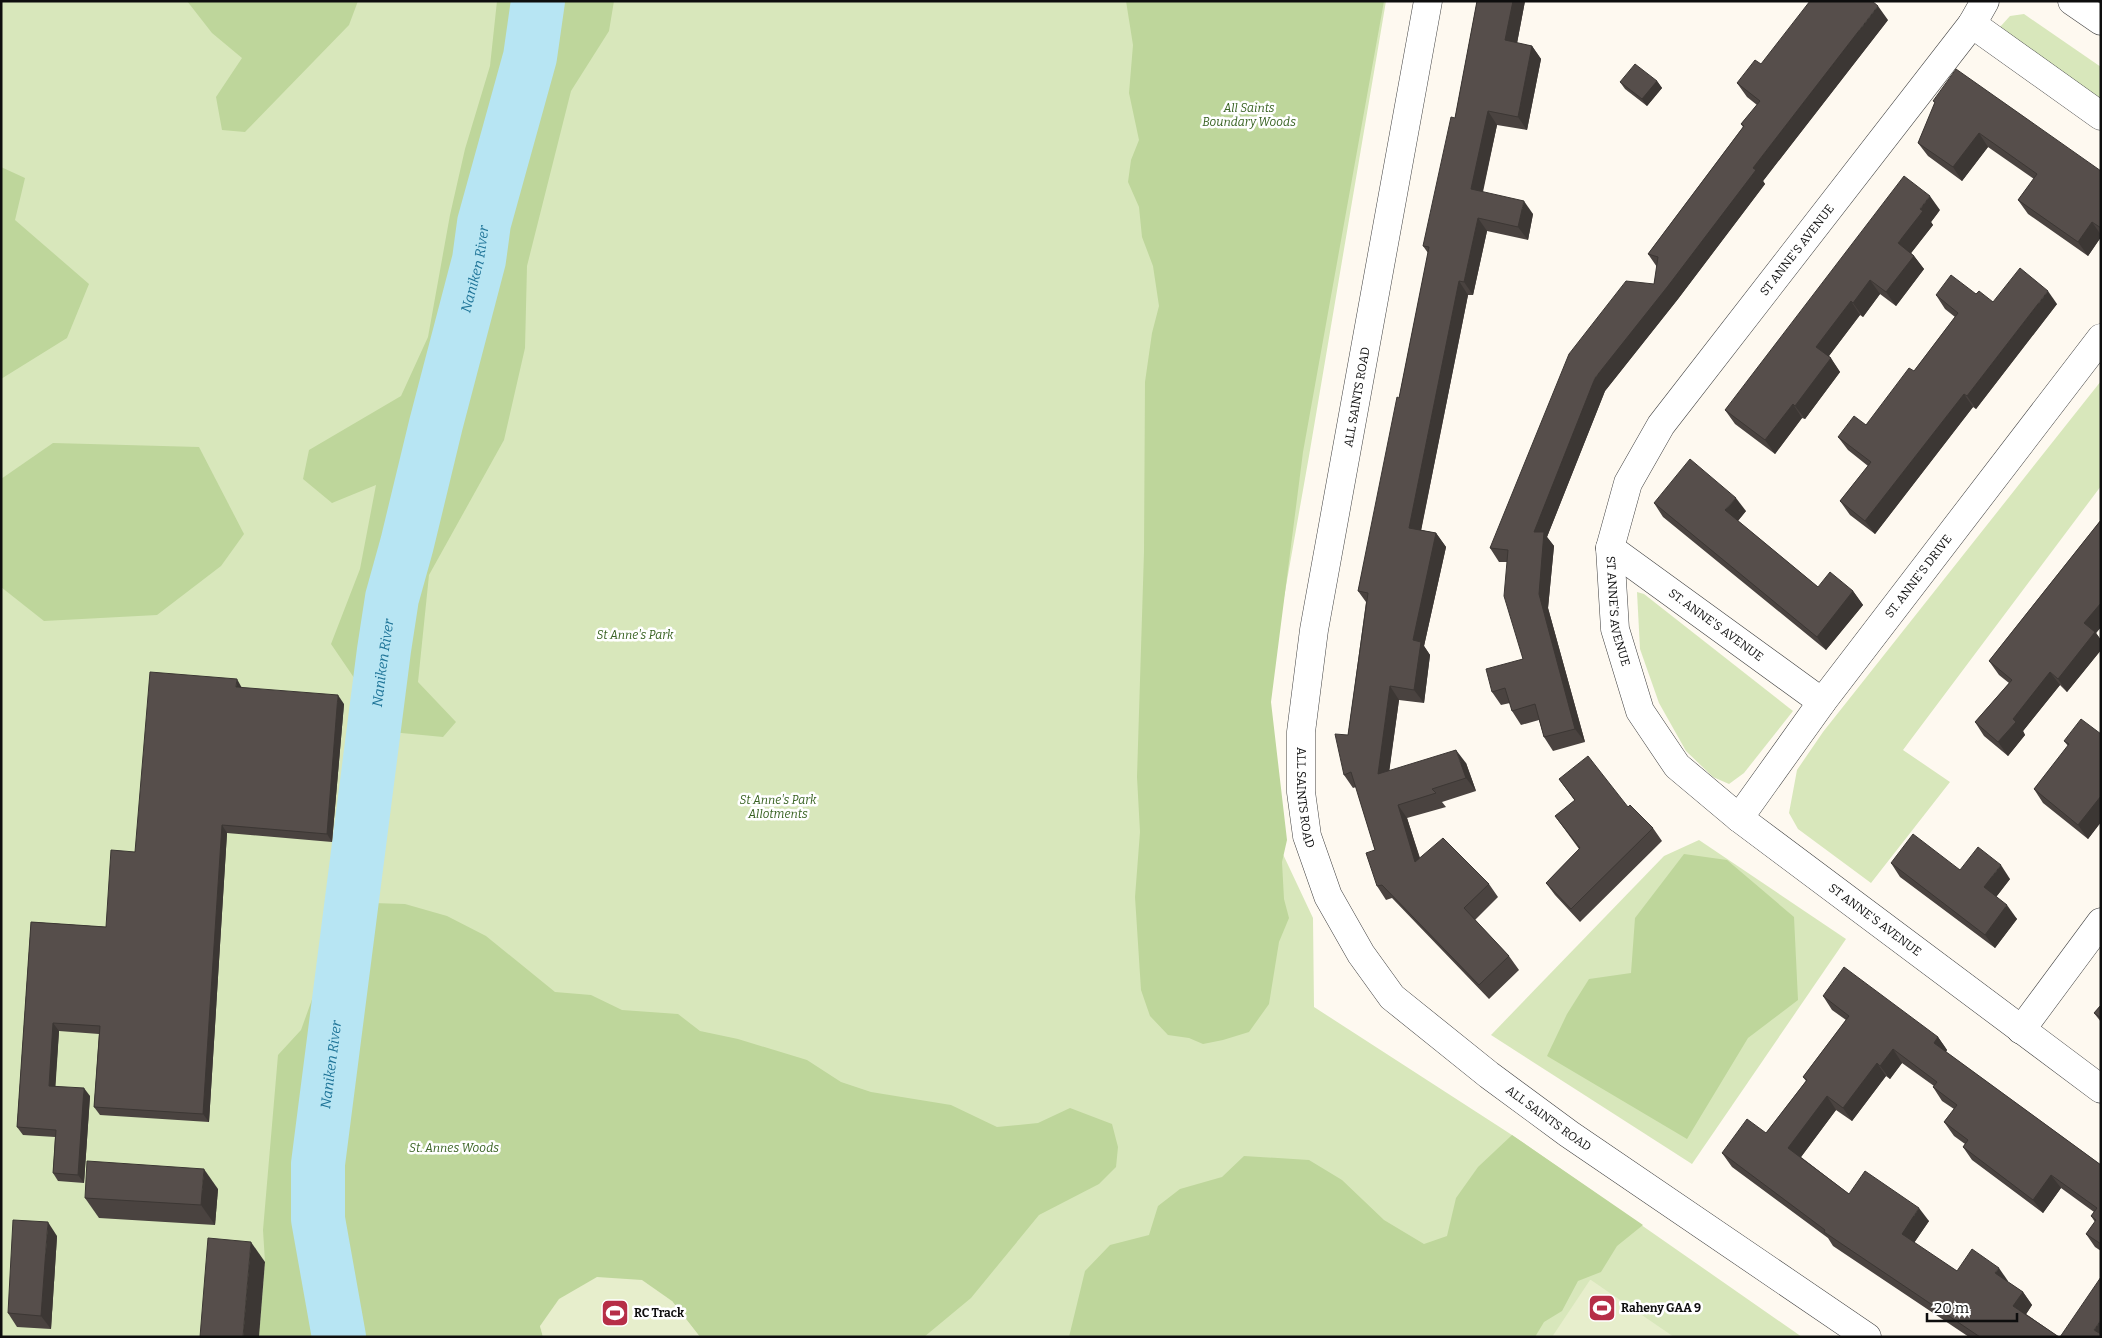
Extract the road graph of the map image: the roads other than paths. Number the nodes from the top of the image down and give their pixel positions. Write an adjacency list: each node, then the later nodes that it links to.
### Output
1 (1428, 1): 13 (street, ALL SAINTS ROAD)
2 (2072, 1): 4 (street)
3 (1978, 13): 5 (street); 7 (street, ST ANNE'S AVENUE)
4 (2101, 21)
5 (2101, 116)
6 (2101, 338): 8 (street, ST. ANNE'S DRIVE)
7 (1610, 548): 8 (street, ST. ANNE'S AVENUE); 9 (street, ST ANNE'S AVENUE)
8 (1822, 702): 9 (street, ST. ANNE'S DRIVE)
9 (1739, 818): 11 (street, ST ANNE'S AVENUE)
10 (2101, 922): 11 (street)
11 (2021, 1030): 12 (street, ST ANNE'S AVENUE)
12 (2101, 1089)
13 (1867, 1337)

